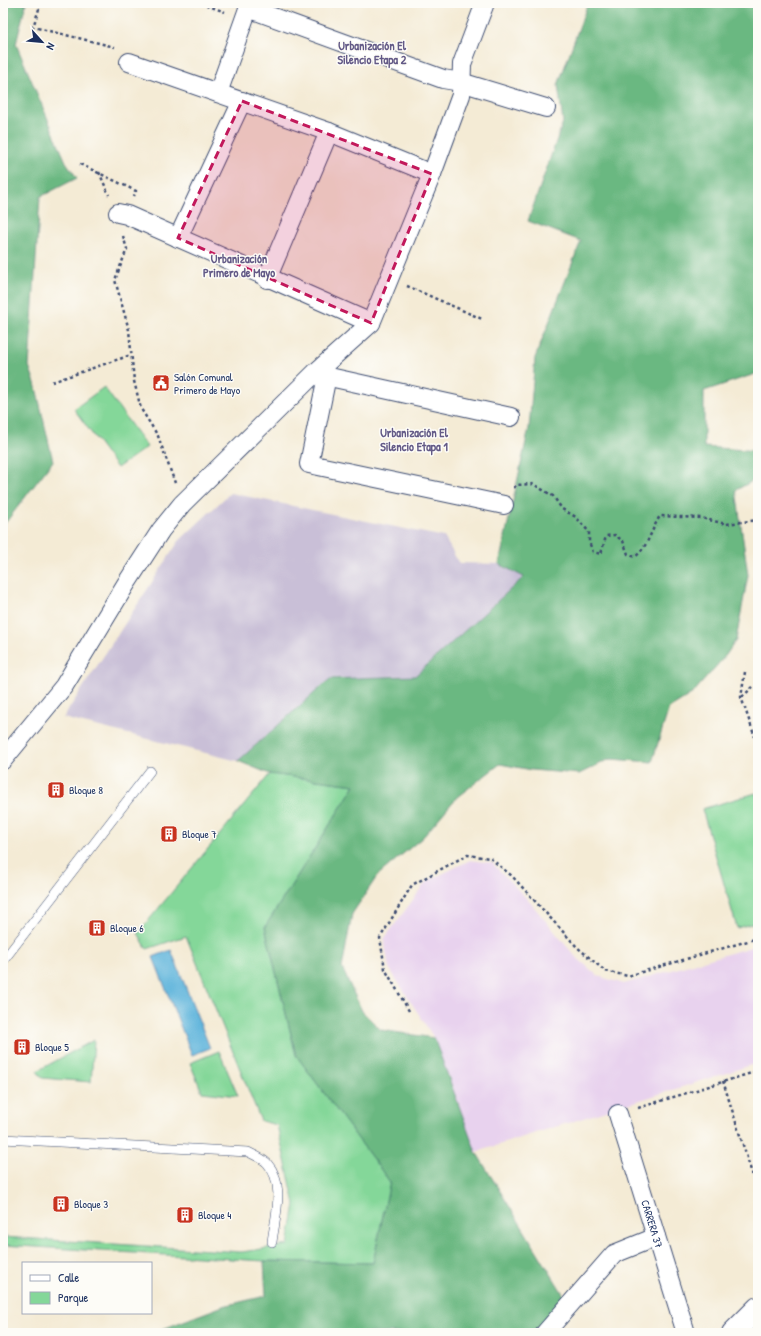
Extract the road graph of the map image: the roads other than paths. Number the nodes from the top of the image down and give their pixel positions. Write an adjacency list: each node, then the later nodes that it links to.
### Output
1 (485, 3): 4 (street)
2 (248, 10): 4 (street); 5 (street)
3 (129, 62): 5 (street)
4 (461, 82): 7 (street); 9 (street)
5 (218, 93): 6 (street)
6 (242, 101): 8 (street); 11 (street)
7 (546, 108)
8 (329, 132): 9 (street); 12 (street)
9 (432, 174): 13 (street)
10 (118, 213): 11 (street)
11 (178, 238): 12 (street)
12 (267, 279): 13 (street)
13 (371, 323): 14 (street)
14 (321, 375): 15 (street); 16 (street); 17 (street)
15 (512, 417)
16 (504, 505)
17 (3, 760)
18 (150, 771): 19 (lane)
19 (3, 961)
20 (618, 1114): 22 (street, CARRERA 37)
21 (3, 1139): 23 (lane)
22 (656, 1237): 25 (street); 26 (street, CARRERA 37)
23 (272, 1242)
24 (758, 1308): 27 (street)
25 (545, 1333)
26 (686, 1333)
27 (733, 1333)

